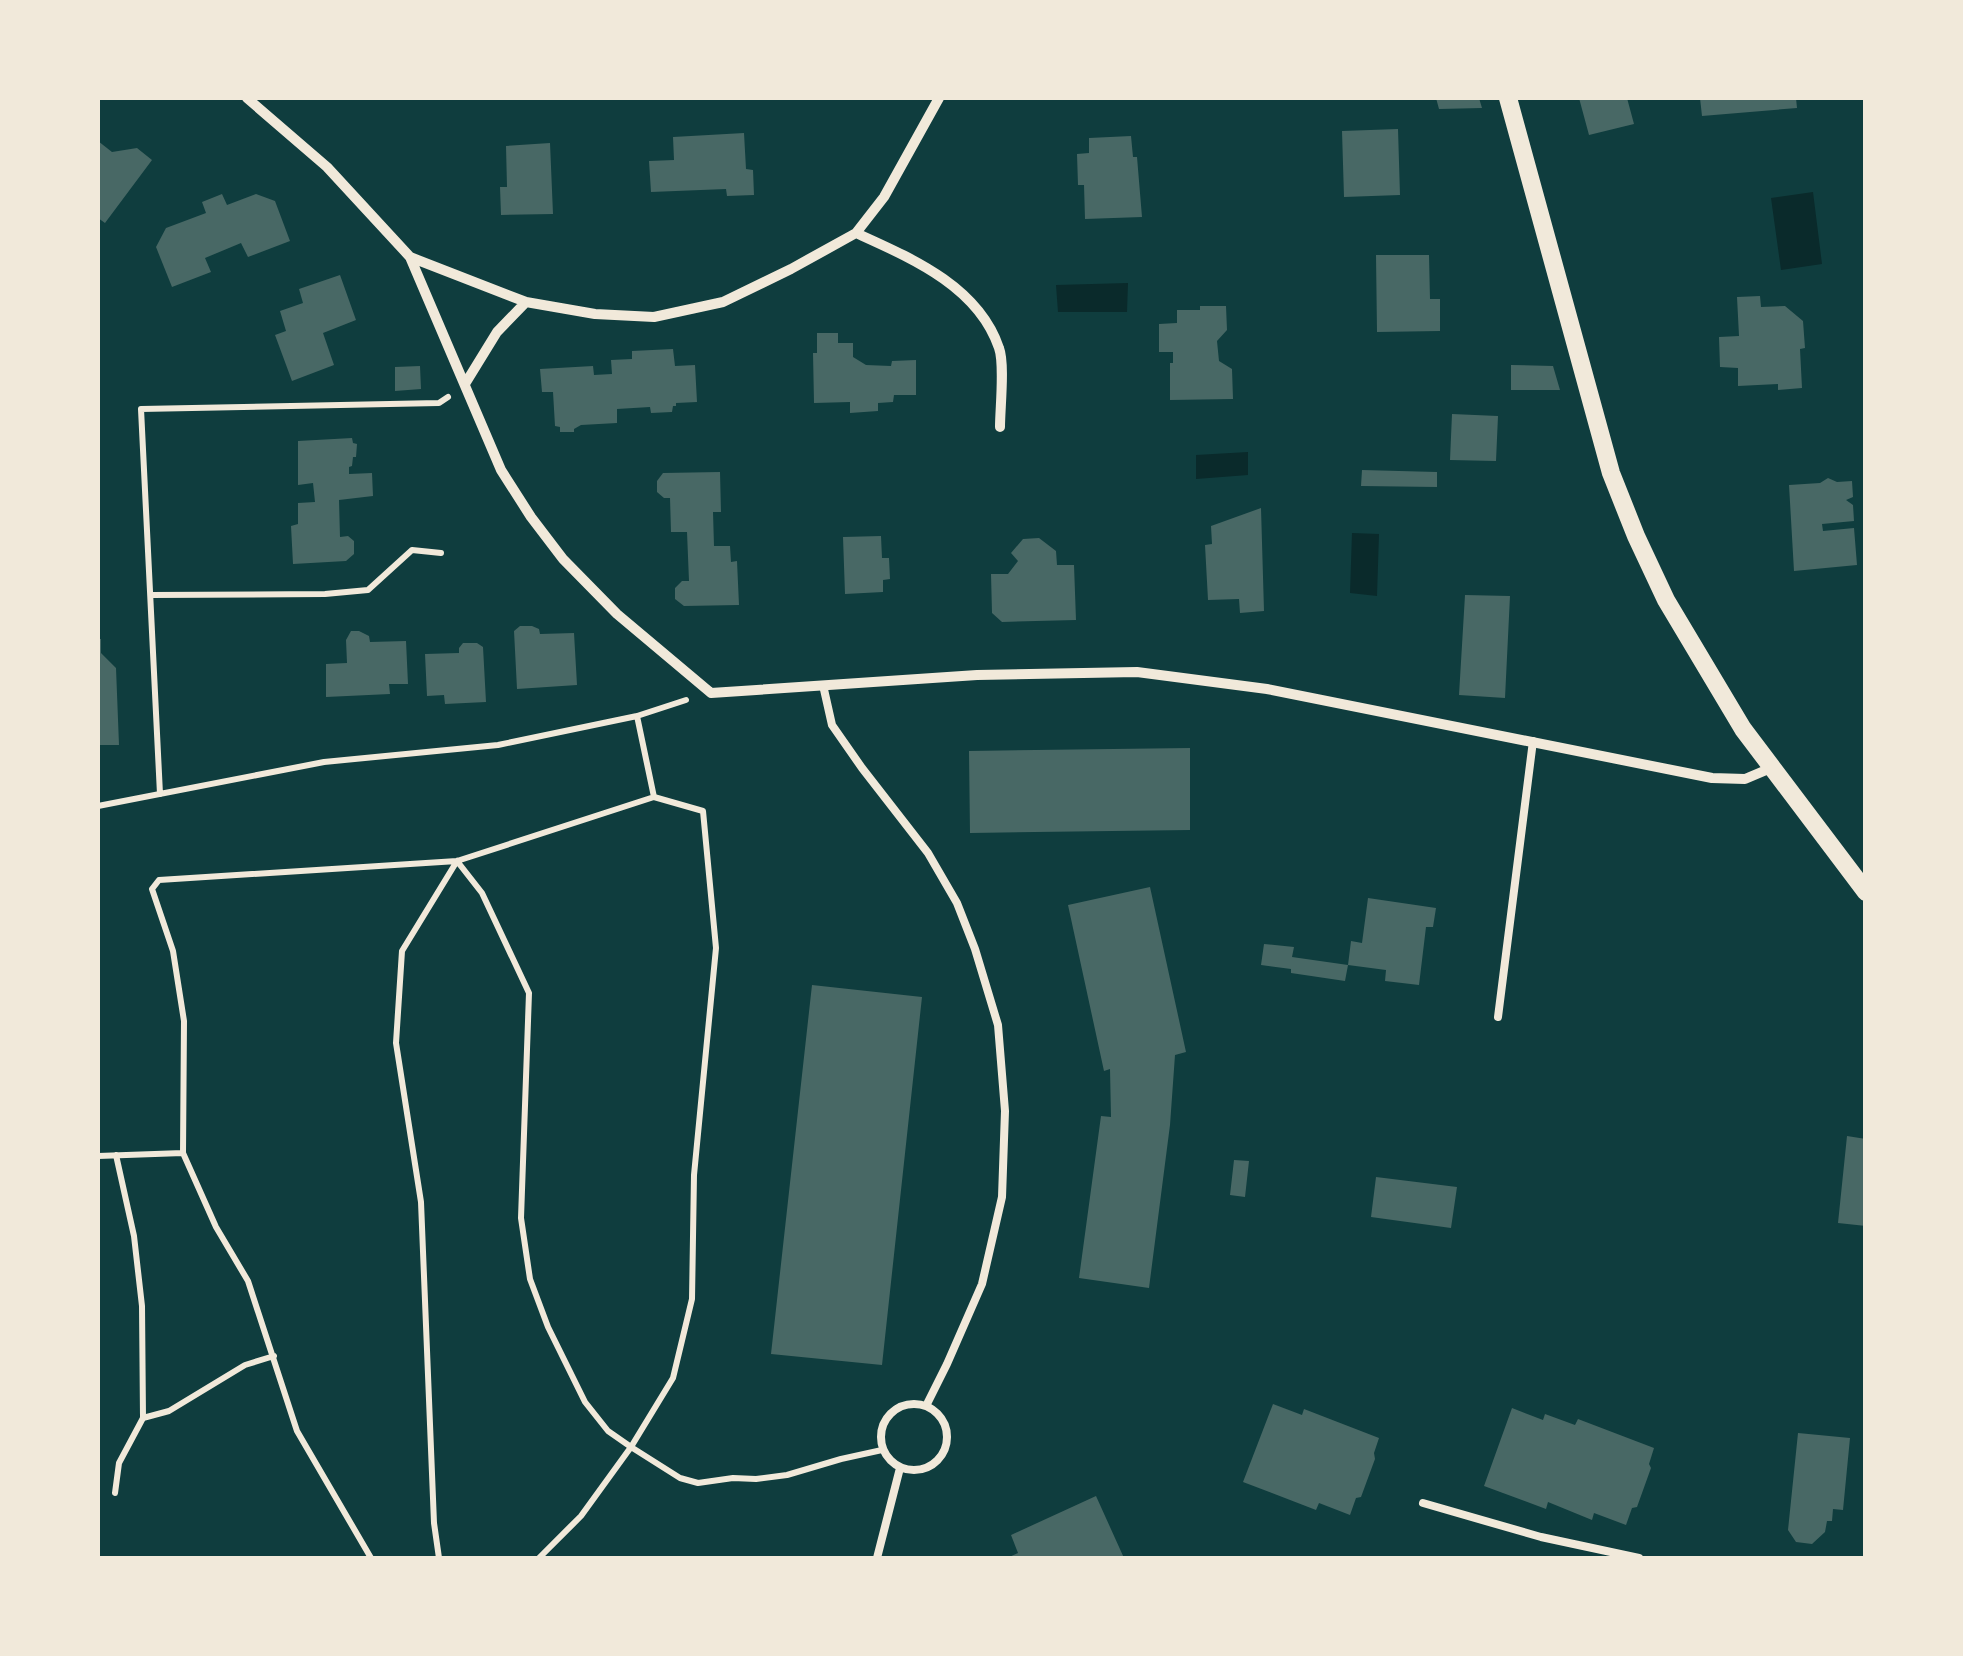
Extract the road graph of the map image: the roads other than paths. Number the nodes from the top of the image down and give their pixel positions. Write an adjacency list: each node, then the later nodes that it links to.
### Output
1 (247, 98): 5 (street)
2 (939, 98): 4 (street)
3 (1508, 98): 11 (street)
4 (856, 233): 6 (street); 8 (street)
5 (410, 256): 6 (street); 7 (street)
6 (526, 302): 7 (street)
7 (465, 384): 9 (street)
8 (1000, 427)
9 (823, 685): 10 (street); 14 (lane)
10 (1533, 741): 11 (street); 13 (lane)
11 (1771, 768): 12 (street)
12 (1866, 892)
13 (1498, 1018)
14 (926, 1406): 15 (lane); 15 (lane)
15 (900, 1468): 17 (lane)
16 (1423, 1503): 18 (lane)
17 (877, 1558)
18 (1639, 1558)

